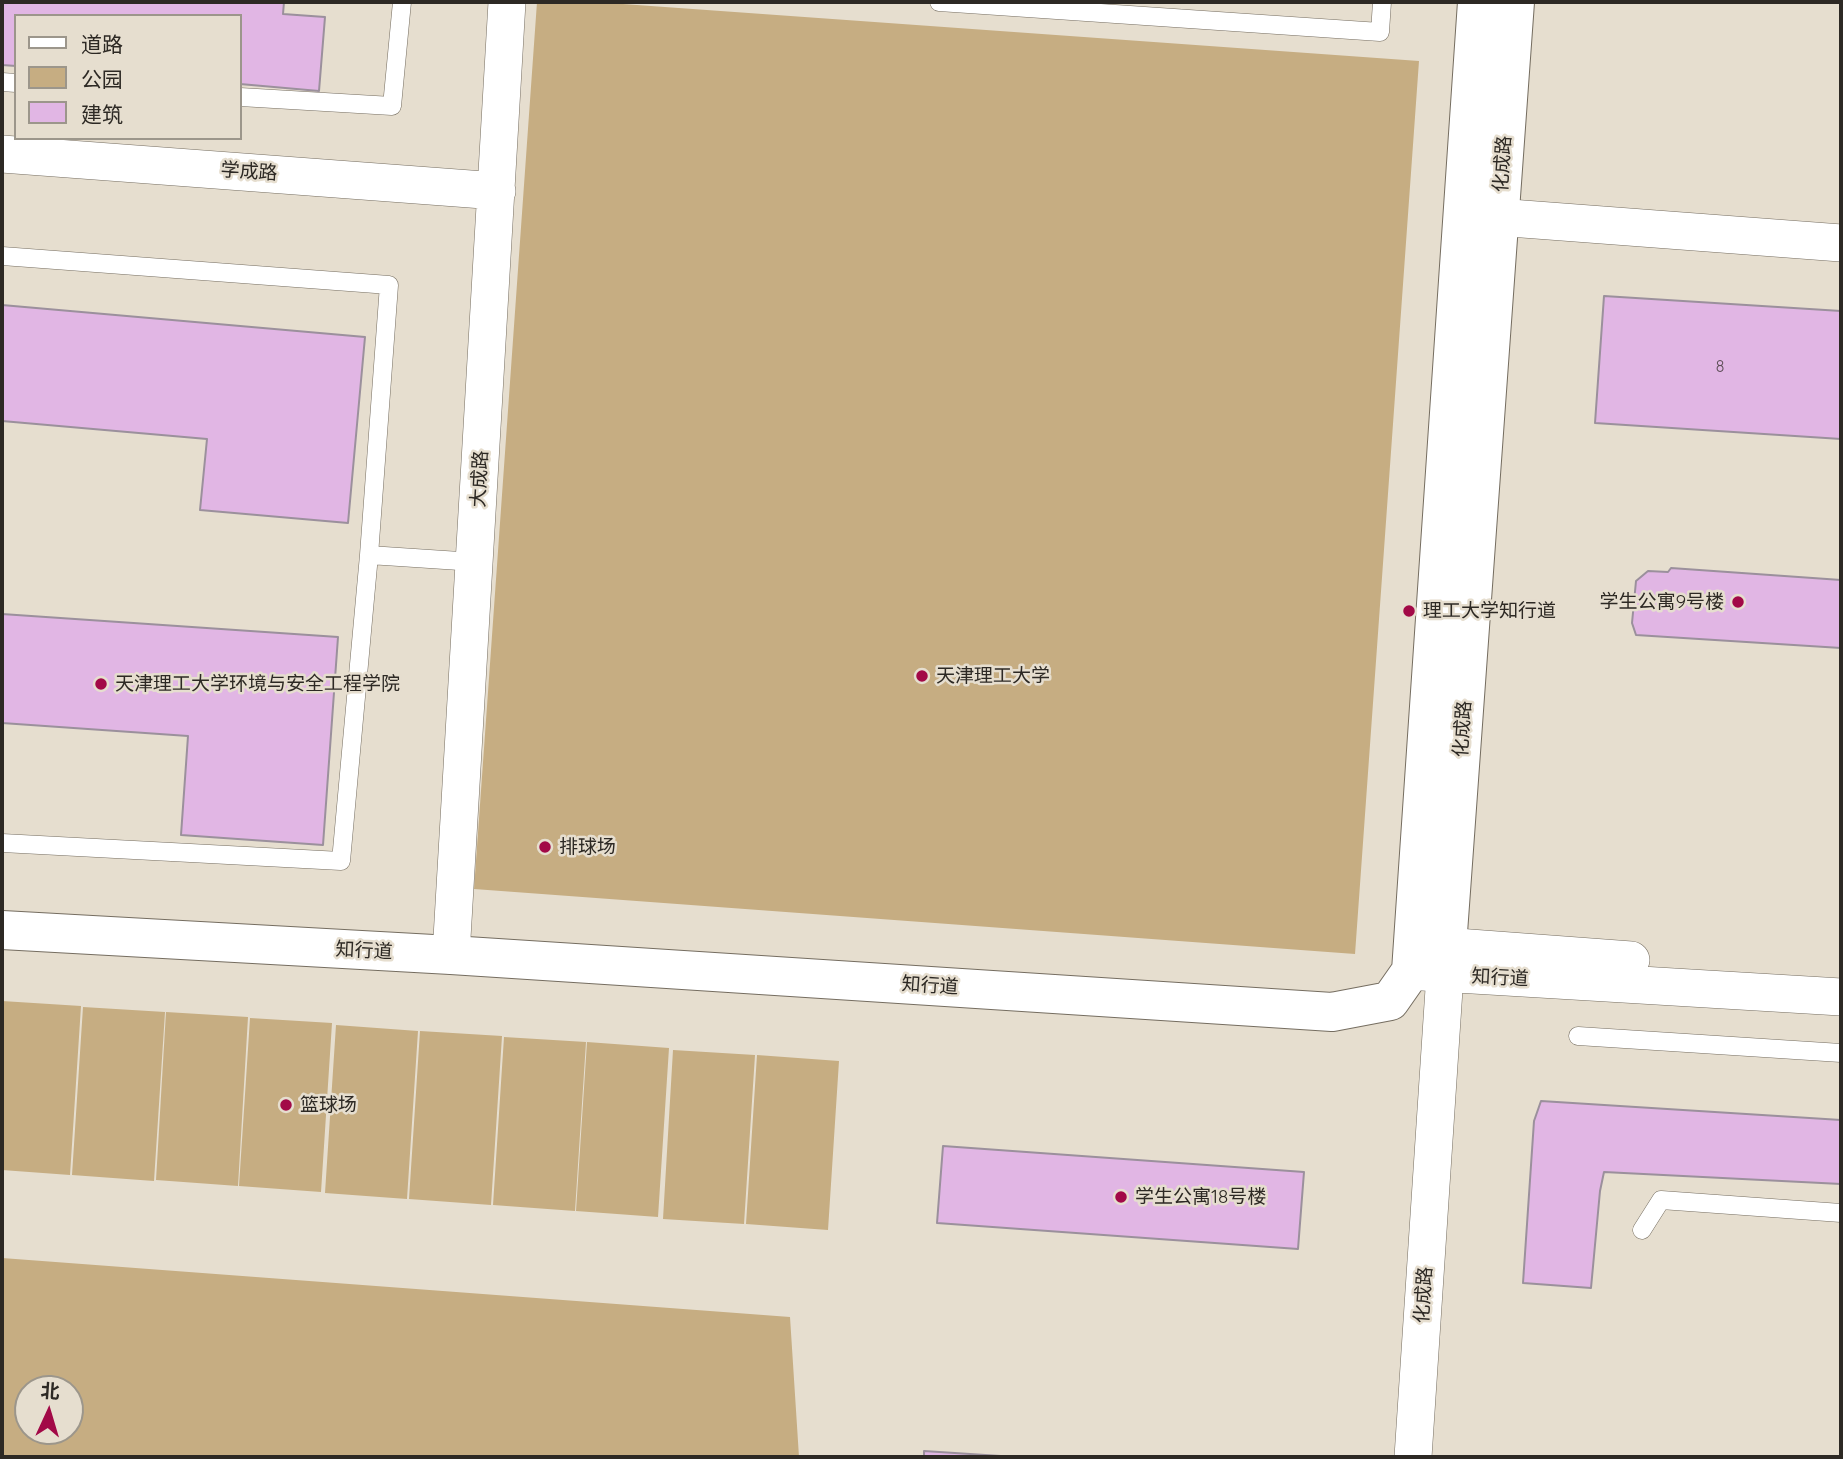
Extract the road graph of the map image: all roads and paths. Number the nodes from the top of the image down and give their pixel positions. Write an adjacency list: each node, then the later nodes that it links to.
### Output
1 (402, 2): 7 (lane)
2 (507, 2): 9 (street, 大成路)
3 (939, 2): 4 (lane)
4 (1382, 2)
5 (1477, 2): 10 (street, 化成路)
6 (1515, 2): 11 (street, 化成路)
7 (242, 97)
8 (2, 154): 9 (street, 学成路)
9 (497, 191): 15 (street, 大成路)
10 (1462, 214): 11 (street); 18 (street, 化成路)
11 (1500, 217): 12 (street); 18 (street, 化成路)
12 (1841, 243)
13 (2, 256): 14 (lane)
14 (369, 555): 15 (lane); 16 (lane)
15 (475, 562): 19 (street, 大成路)
16 (2, 843)
17 (2, 930): 19 (street, 知行道)
18 (1442, 953): 19 (street, 知行道); 20 (street, 知行道); 21 (street, 知行道); 26 (street, 化成路)
19 (451, 956)
20 (1841, 975)
21 (1841, 998)
22 (1578, 1037): 23 (lane)
23 (1841, 1053)
24 (1841, 1213): 25 (lane)
25 (1642, 1230)
26 (1413, 1457)

